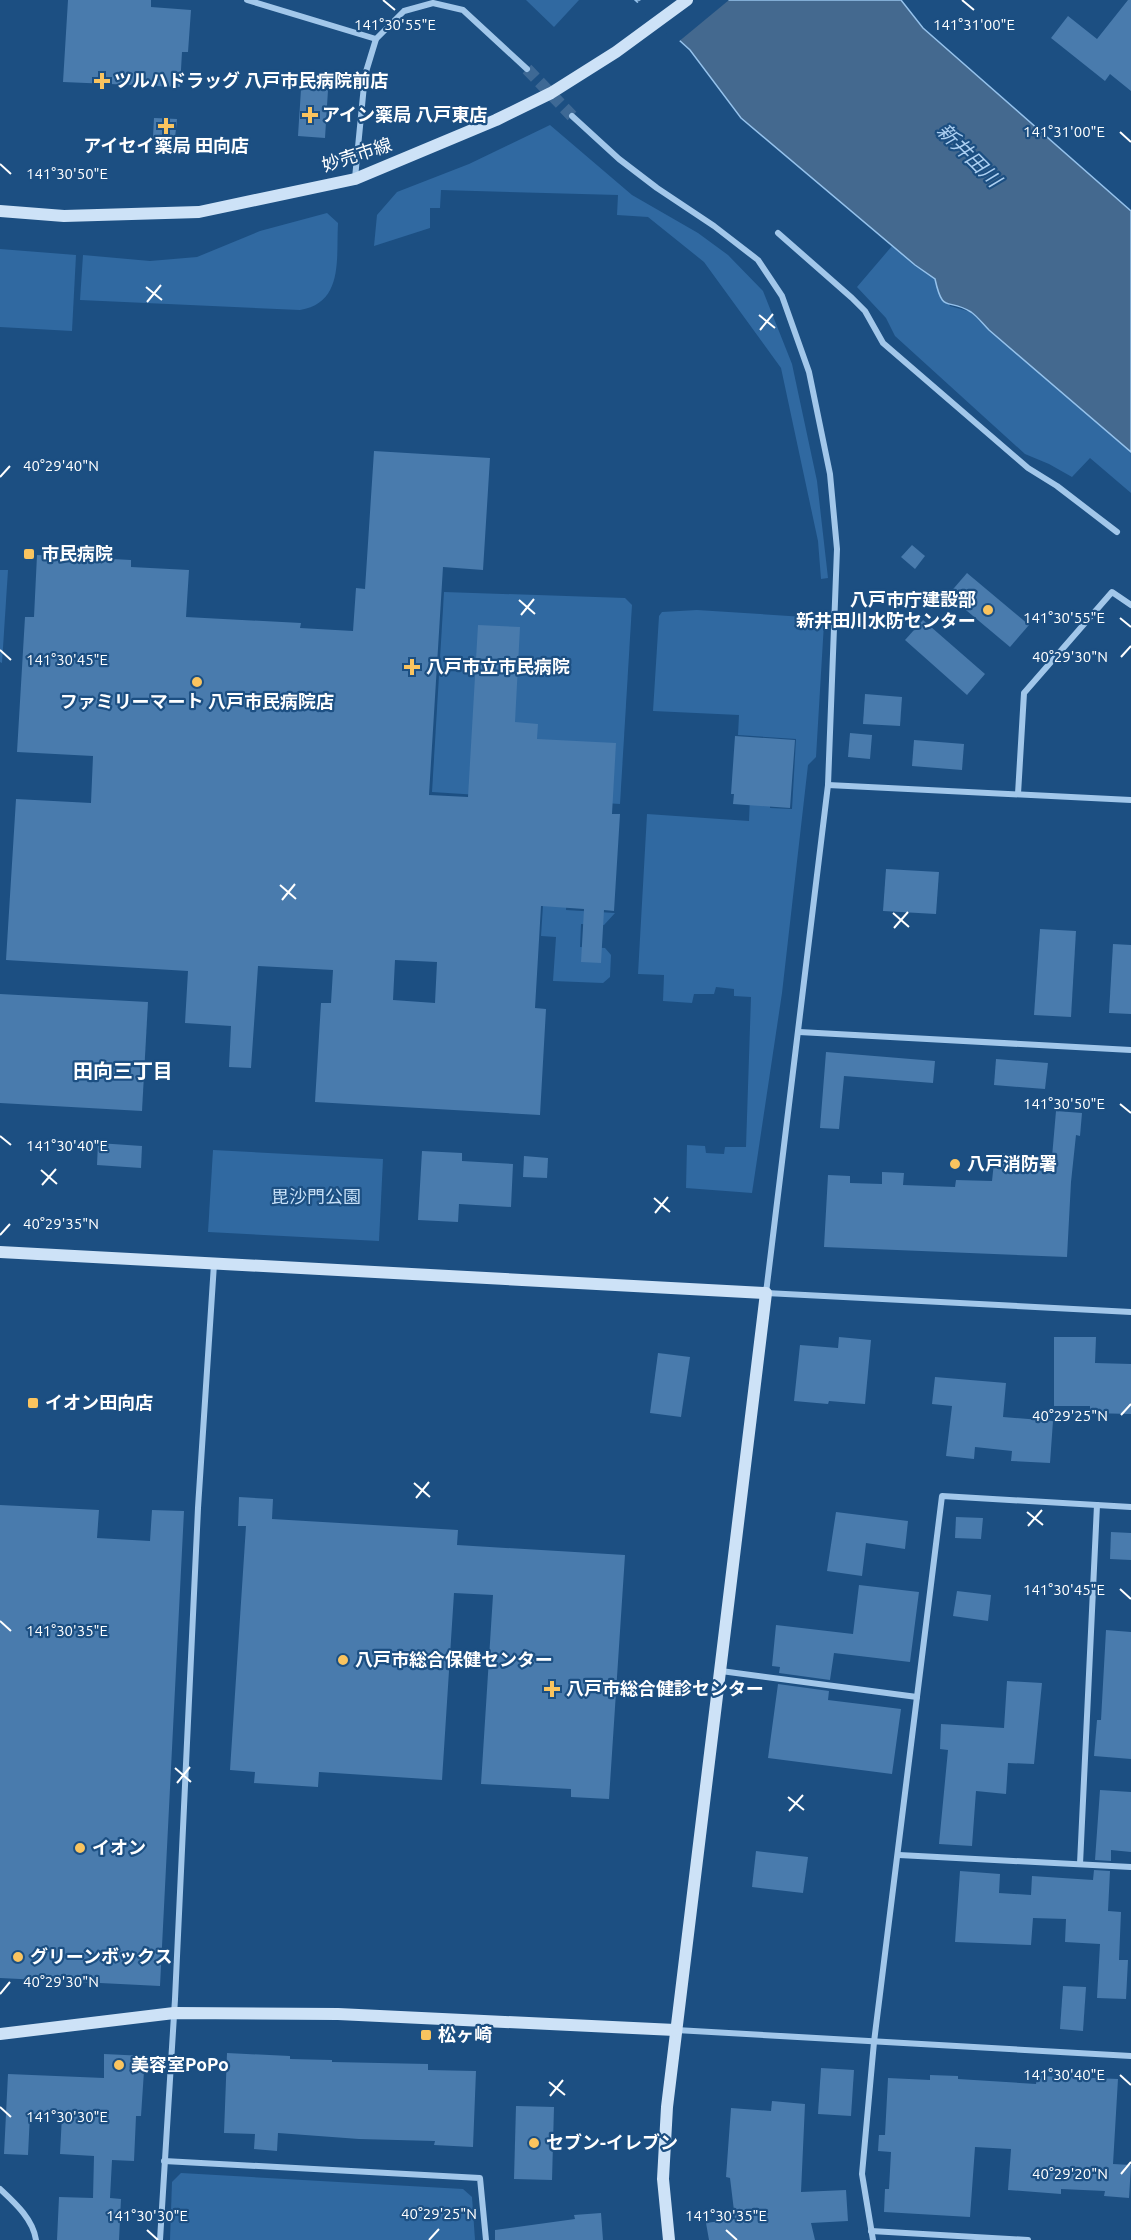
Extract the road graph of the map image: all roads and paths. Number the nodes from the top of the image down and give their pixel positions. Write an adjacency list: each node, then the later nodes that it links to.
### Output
1 (247, 0): 3 (street)
2 (687, 0): 6 (street, 妙売市線)
3 (376, 39): 4 (street); 6 (street)
4 (527, 69)
5 (572, 116): 11 (street)
6 (355, 178): 7 (street, 妙売市線)
7 (0, 211)
8 (778, 232): 9 (street)
9 (1117, 532)
10 (1131, 605): 12 (street)
11 (828, 785): 12 (street); 14 (street)
12 (1018, 794): 13 (street)
13 (1131, 800)
14 (799, 1032): 15 (street); 18 (street)
15 (1131, 1050)
16 (0, 1252): 17 (street)
17 (214, 1263): 18 (street); 27 (street)
18 (766, 1293): 19 (street); 22 (street)
19 (1131, 1312)
20 (1097, 1505): 21 (street); 23 (street); 25 (street)
21 (1131, 1507)
22 (721, 1671): 23 (street); 28 (street)
23 (917, 1697): 24 (street)
24 (899, 1855): 25 (street); 30 (street)
25 (1080, 1864): 26 (street)
26 (1131, 1868)
27 (174, 2013): 28 (street); 29 (street); 32 (street)
28 (675, 2030): 30 (street); 38 (street)
29 (0, 2034)
30 (874, 2042): 31 (street); 34 (street)
31 (1131, 2056)
32 (164, 2161): 36 (street); 37 (street)
33 (0, 2189): 35 (street)
34 (871, 2231): 39 (street); 40 (street)
35 (36, 2240)
36 (160, 2240)
37 (486, 2240)
38 (669, 2240)
39 (873, 2240)
40 (1028, 2240)

